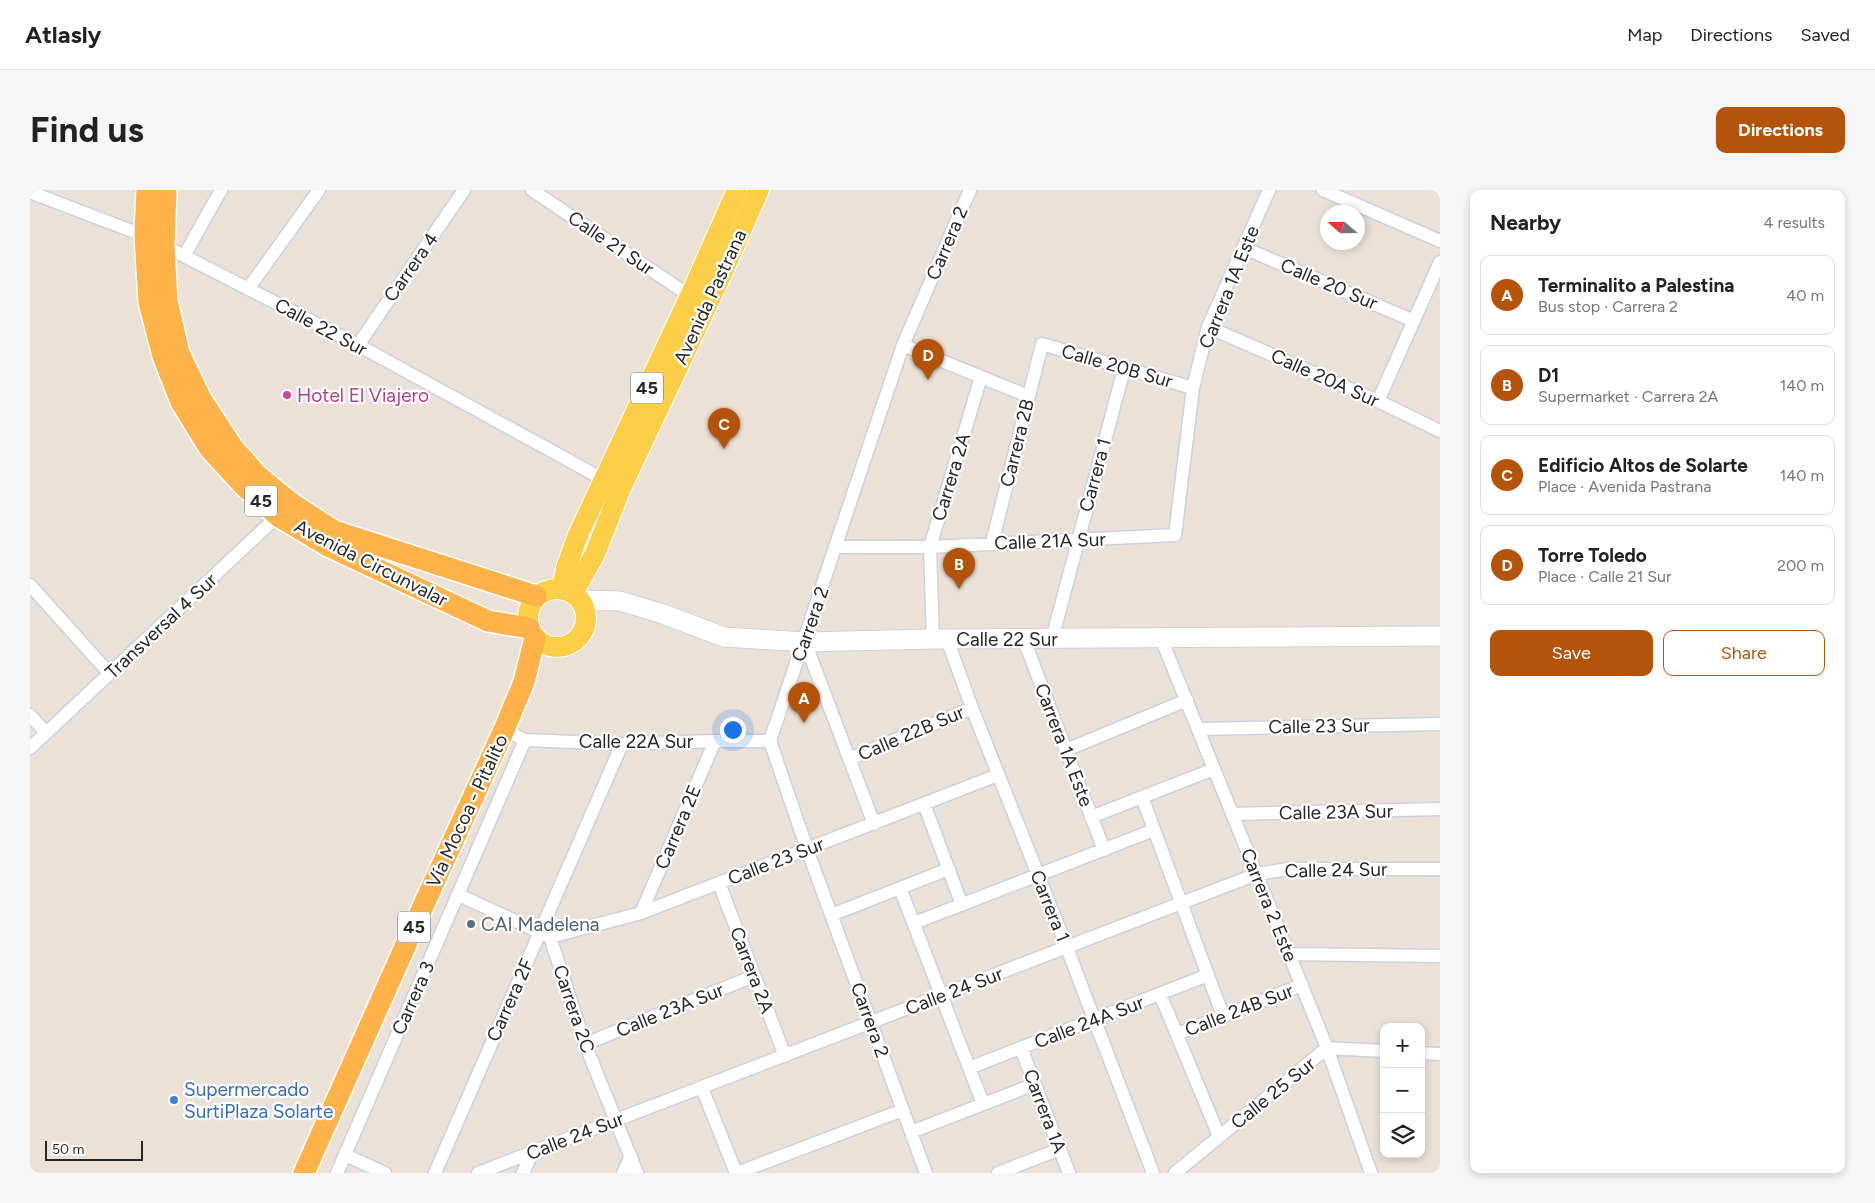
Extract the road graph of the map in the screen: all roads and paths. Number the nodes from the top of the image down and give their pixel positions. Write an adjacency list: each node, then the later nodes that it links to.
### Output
1 (146, 190): 13 (highway, Avenida Circunvalar / 45)
2 (166, 190): 15 (highway, Avenida Circunvalar / 45)
3 (222, 190): 17 (street)
4 (319, 190): 19 (street)
5 (464, 190): 24 (street, Carrera 4)
6 (532, 190): 20 (street, Calle 21 Sur)
7 (737, 190): 20 (main road, Avenida Pastrana)
8 (759, 190): 20 (main road, Avenida Pastrana)
9 (970, 190): 25 (street, Carrera 2)
10 (1269, 190): 16 (street, Carrera 1A Este)
11 (1323, 190): 14 (street)
12 (30, 192): 13 (street, Calle 22 Sur)
13 (145, 236): 15 (street, Calle 22 Sur); 33 (highway, Avenida Circunvalar / 45)
14 (1440, 241)
15 (164, 246): 17 (street, Calle 22 Sur); 33 (highway, Avenida Circunvalar / 45)
16 (1244, 248): 21 (street, Calle 20 Sur); 22 (street, Carrera 1A Este)
17 (184, 256): 19 (street, Calle 22 Sur)
18 (1440, 262): 21 (street)
19 (248, 289): 24 (street, Calle 22 Sur)
20 (698, 301): 32 (main road, Avenida Pastrana)
21 (1414, 321): 30 (street)
22 (1208, 327): 28 (street, Carrera 1A Este); 30 (street, Calle 20A Sur)
23 (1042, 344): 26 (street, Calle 20B Sur); 29 (street, Carrera 2B)
24 (358, 345): 32 (street, Calle 22 Sur)
25 (904, 345): 27 (street); 37 (street, Carrera 2)
26 (1124, 369): 28 (street, Calle 20B Sur); 35 (street, Carrera 1)
27 (981, 377): 29 (street); 38 (street, Carrera 2A)
28 (1193, 388): 34 (street, Carrera 1A Este)
29 (1028, 396): 36 (street, Carrera 2B)
30 (1378, 402): 31 (street, Calle 20A Sur)
31 (1440, 431)
32 (613, 484): 41 (main road, Avenida Pastrana)
33 (285, 510): 40 (highway, Avenida Circunvalar / 45); 43 (highway, Avenida Circunvalar / 45); 49 (street, Transversal 4 Sur)
34 (1174, 536): 35 (street, Calle 21A Sur)
35 (1078, 541): 36 (street, Calle 21A Sur); 47 (street, Carrera 1)
36 (992, 543): 38 (street, Calle 21A Sur)
37 (836, 547): 38 (street, Calle 21A Sur); 48 (street, Carrera 2)
38 (930, 547): 45 (street, Carrera 2A)
39 (30, 585): 49 (street)
40 (536, 596): 41 (main road); 43 (main road)
41 (575, 598): 43 (main road); 48 (main road, Calle 22 Sur)
42 (1440, 636): 44 (main road, Calle 22 Sur)
43 (538, 637): 55 (highway, Vía Mocoa - Pitalito / 45)
44 (1161, 638): 47 (main road, Calle 22 Sur); 50 (street, Carrera 2 Este)
45 (940, 639): 46 (main road, Calle 22 Sur); 48 (main road, Calle 22 Sur); 51 (street, Carrera 1)
46 (1024, 640): 47 (main road, Calle 22 Sur); 62 (street, Carrera 1A Este)
47 (1052, 640)
48 (805, 642): 59 (street, Carrera 2); 63 (street)
49 (109, 674): 56 (street, Transversal 4 Sur)
50 (1186, 700): 54 (street, Carrera 2 Este); 62 (street)
51 (972, 708): 63 (street, Calle 22B Sur); 65 (street, Carrera 1)
52 (30, 715): 56 (street)
53 (1440, 724): 54 (street, Calle 23 Sur)
54 (1198, 729): 64 (street, Carrera 2 Este)
55 (504, 730): 57 (street, Calle 22A Sur); 119 (highway, Vía Mocoa - Pitalito / 45)
56 (46, 733): 61 (street, Transversal 4 Sur)
57 (525, 740): 60 (street, Calle 22A Sur); 81 (street, Carrera 3)
58 (715, 741): 59 (street, Calle 22A Sur); 60 (street, Calle 22A Sur); 84 (street, Carrera 2E)
59 (770, 741): 73 (street, Carrera 2)
60 (622, 744): 87 (street, Carrera 2F)
61 (30, 748)
62 (1066, 750): 70 (street, Carrera 1A Este)
63 (849, 759): 71 (street)
64 (1214, 769): 66 (street); 69 (street, Carrera 2 Este)
65 (998, 775): 67 (street, Calle 23 Sur); 77 (street, Carrera 1)
66 (1142, 797): 70 (street); 72 (street)
67 (924, 804): 71 (street, Calle 23 Sur); 75 (street)
68 (1440, 810): 69 (street, Calle 23A Sur)
69 (1232, 814): 78 (street, Carrera 2 Este)
70 (1091, 817): 74 (street, Carrera 1A Este)
71 (874, 824): 73 (street, Calle 23 Sur)
72 (1154, 830): 74 (street); 83 (street)
73 (807, 849): 79 (street, Calle 23 Sur); 85 (street, Carrera 2)
74 (1104, 850): 77 (street)
75 (949, 869): 80 (street); 82 (street)
76 (1440, 869): 78 (street, Calle 24 Sur)
77 (1038, 874): 82 (street); 88 (street, Carrera 1)
78 (1257, 874): 83 (street, Calle 24 Sur); 89 (street, Carrera 2 Este)
79 (719, 883): 84 (street, Calle 23 Sur); 92 (street, Carrera 2A)
80 (900, 888): 85 (street); 86 (street)
81 (458, 895): 87 (street); 117 (street, Carrera 3)
82 (962, 904): 86 (street)
83 (1182, 904): 88 (street, Calle 24 Sur); 91 (street)
84 (641, 913): 87 (street, Calle 23 Sur)
85 (831, 915): 98 (street, Carrera 2)
86 (914, 923): 95 (street)
87 (545, 934): 100 (street, Carrera 2C); 122 (street, Carrera 2F)
88 (1067, 948): 95 (street, Calle 24 Sur); 97 (street, Carrera 1)
89 (1289, 954): 90 (street); 93 (street, Carrera 2 Este)
90 (1440, 956)
91 (1208, 975): 94 (street, Calle 24A Sur); 96 (street)
92 (754, 976): 100 (street, Calle 23A Sur); 106 (street, Carrera 2A)
93 (1302, 986): 96 (street, Calle 24B Sur); 102 (street, Carrera 2 Este)
94 (1160, 994): 97 (street, Calle 24A Sur); 99 (street)
95 (942, 996): 98 (street, Calle 24 Sur); 107 (street)
96 (1223, 1016): 99 (street, Calle 24B Sur)
97 (1093, 1019): 101 (street, Calle 24A Sur); 131 (street, Carrera 1)
98 (871, 1023): 106 (street, Calle 24 Sur); 111 (street, Carrera 2)
99 (1177, 1034): 114 (street)
100 (585, 1044): 112 (street, Carrera 2C)
101 (1021, 1048): 107 (street, Calle 24A Sur); 108 (street, Carrera 1A)
102 (1327, 1048): 103 (street, Calle 25 Sur); 114 (street, Calle 25 Sur); 133 (street, Carrera 2 Este)
103 (1380, 1051)
104 (1425, 1053): 105 (street)
105 (1440, 1054)
106 (785, 1056): 109 (street, Calle 24 Sur)
107 (969, 1068): 110 (street)
108 (1035, 1084): 110 (street); 115 (street, Carrera 1A)
109 (702, 1088): 112 (street, Calle 24 Sur); 127 (street)
110 (983, 1104): 113 (street)
111 (903, 1110): 113 (street, Carrera 2); 127 (street)
112 (617, 1120): 116 (street, Calle 24 Sur); 118 (street, Carrera 2C)
113 (911, 1132): 128 (street, Carrera 2)
114 (1219, 1136): 132 (street, Calle 25 Sur)
115 (1060, 1149): 129 (street); 130 (street, Carrera 1A)
116 (532, 1153): 123 (street, Calle 24 Sur); 124 (street)
117 (344, 1155): 120 (street, Carrera 3); 121 (street)
118 (631, 1156): 125 (street); 126 (street, Carrera 2C)
119 (304, 1173)
120 (337, 1173)
121 (384, 1173)
122 (434, 1173)
123 (478, 1173)
124 (523, 1173)
125 (624, 1173)
126 (637, 1173)
127 (736, 1173)
128 (926, 1173)
129 (998, 1173)
130 (1069, 1173)
131 (1153, 1173)
132 (1175, 1173)
133 (1372, 1173)

